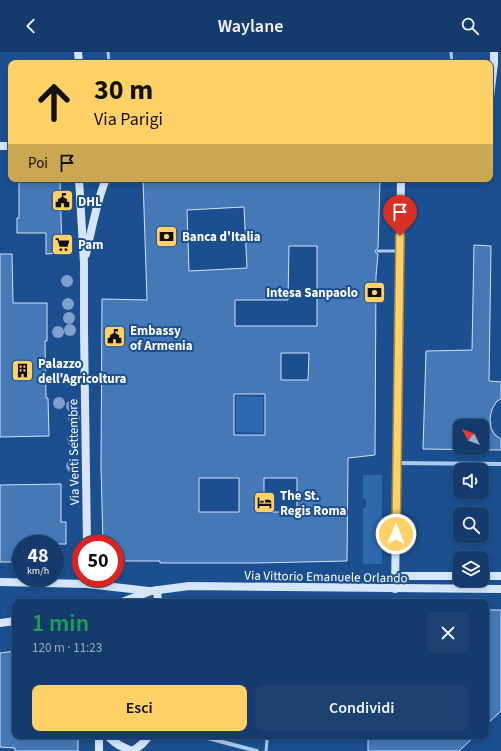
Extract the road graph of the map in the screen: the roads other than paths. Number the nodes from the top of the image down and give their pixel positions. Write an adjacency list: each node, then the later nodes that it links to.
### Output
1 (494, 52): 2 (main road)
2 (494, 63): 3 (main road); 4 (main road)
3 (493, 67)
4 (493, 72)
5 (79, 182): 10 (main road, Via Venti Settembre)
6 (105, 182): 10 (main road, Via Venti Settembre)
7 (401, 182): 9 (main road)
8 (378, 251): 9 (lane)
9 (400, 251): 11 (main road)
10 (84, 263): 13 (main road, Via Venti Settembre)
11 (397, 463): 12 (street); 14 (main road)
12 (501, 464)
13 (87, 535)
14 (396, 576): 15 (main road, Via Vittorio Emanuele Orlando); 21 (main road)
15 (453, 576)
16 (489, 576): 17 (main road)
17 (501, 576)
18 (72, 581): 19 (main road)
19 (0, 582)
20 (124, 587): 23 (main road)
21 (395, 589): 22 (main road, Via Vittorio Emanuele Orlando); 23 (main road, Via Vittorio Emanuele Orlando)
22 (501, 590)
23 (154, 591): 24 (main road); 25 (main road)
24 (131, 599)
25 (157, 599)
26 (12, 622): 27 (main road)
27 (0, 624)
28 (99, 739): 33 (main road)
29 (110, 739): 34 (main road)
30 (146, 739): 34 (main road)
31 (211, 739): 35 (street)
32 (266, 739): 36 (lane)
33 (99, 751)
34 (133, 751)
35 (257, 751)
36 (266, 751)

